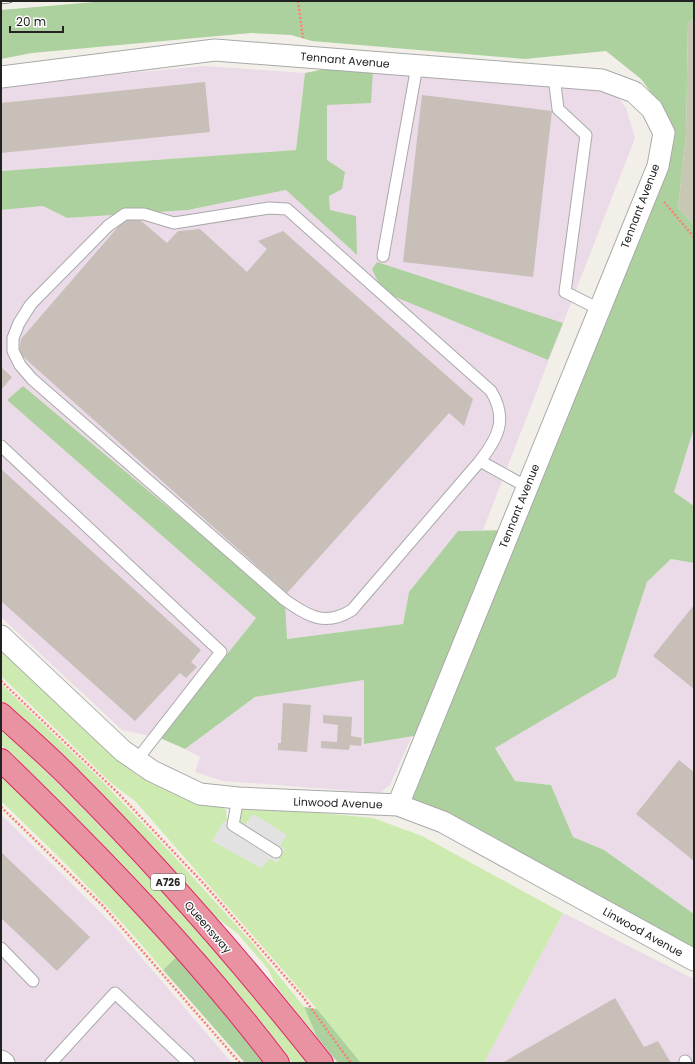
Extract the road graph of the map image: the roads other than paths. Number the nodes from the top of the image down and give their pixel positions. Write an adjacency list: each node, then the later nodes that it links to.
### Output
1 (417, 66): 2 (street, Tennant Avenue); 3 (street, Tennant Avenue); 4 (lane)
2 (554, 76): 5 (lane); 5 (street, Tennant Avenue)
3 (1, 77)
4 (384, 256)
5 (599, 309): 8 (street, Tennant Avenue)
6 (1, 446): 12 (lane)
7 (480, 461): 7 (lane); 8 (lane)
8 (527, 487): 14 (street, Tennant Avenue)
9 (1, 636): 12 (street, Linwood Avenue)
10 (1, 714): 24 (highway, Queensway / A726)
11 (1, 760): 23 (highway, A726)
12 (136, 761): 13 (street, Linwood Avenue)
13 (238, 798): 14 (street, Linwood Avenue); 15 (lane)
14 (398, 805): 17 (street, Linwood Avenue)
15 (276, 852)
16 (1, 948): 18 (lane)
17 (694, 960)
18 (33, 980)
19 (1, 1060): 21 (street)
20 (186, 1062): 22 (lane)
21 (4, 1063)
22 (51, 1063)
23 (278, 1063)
24 (322, 1063)

